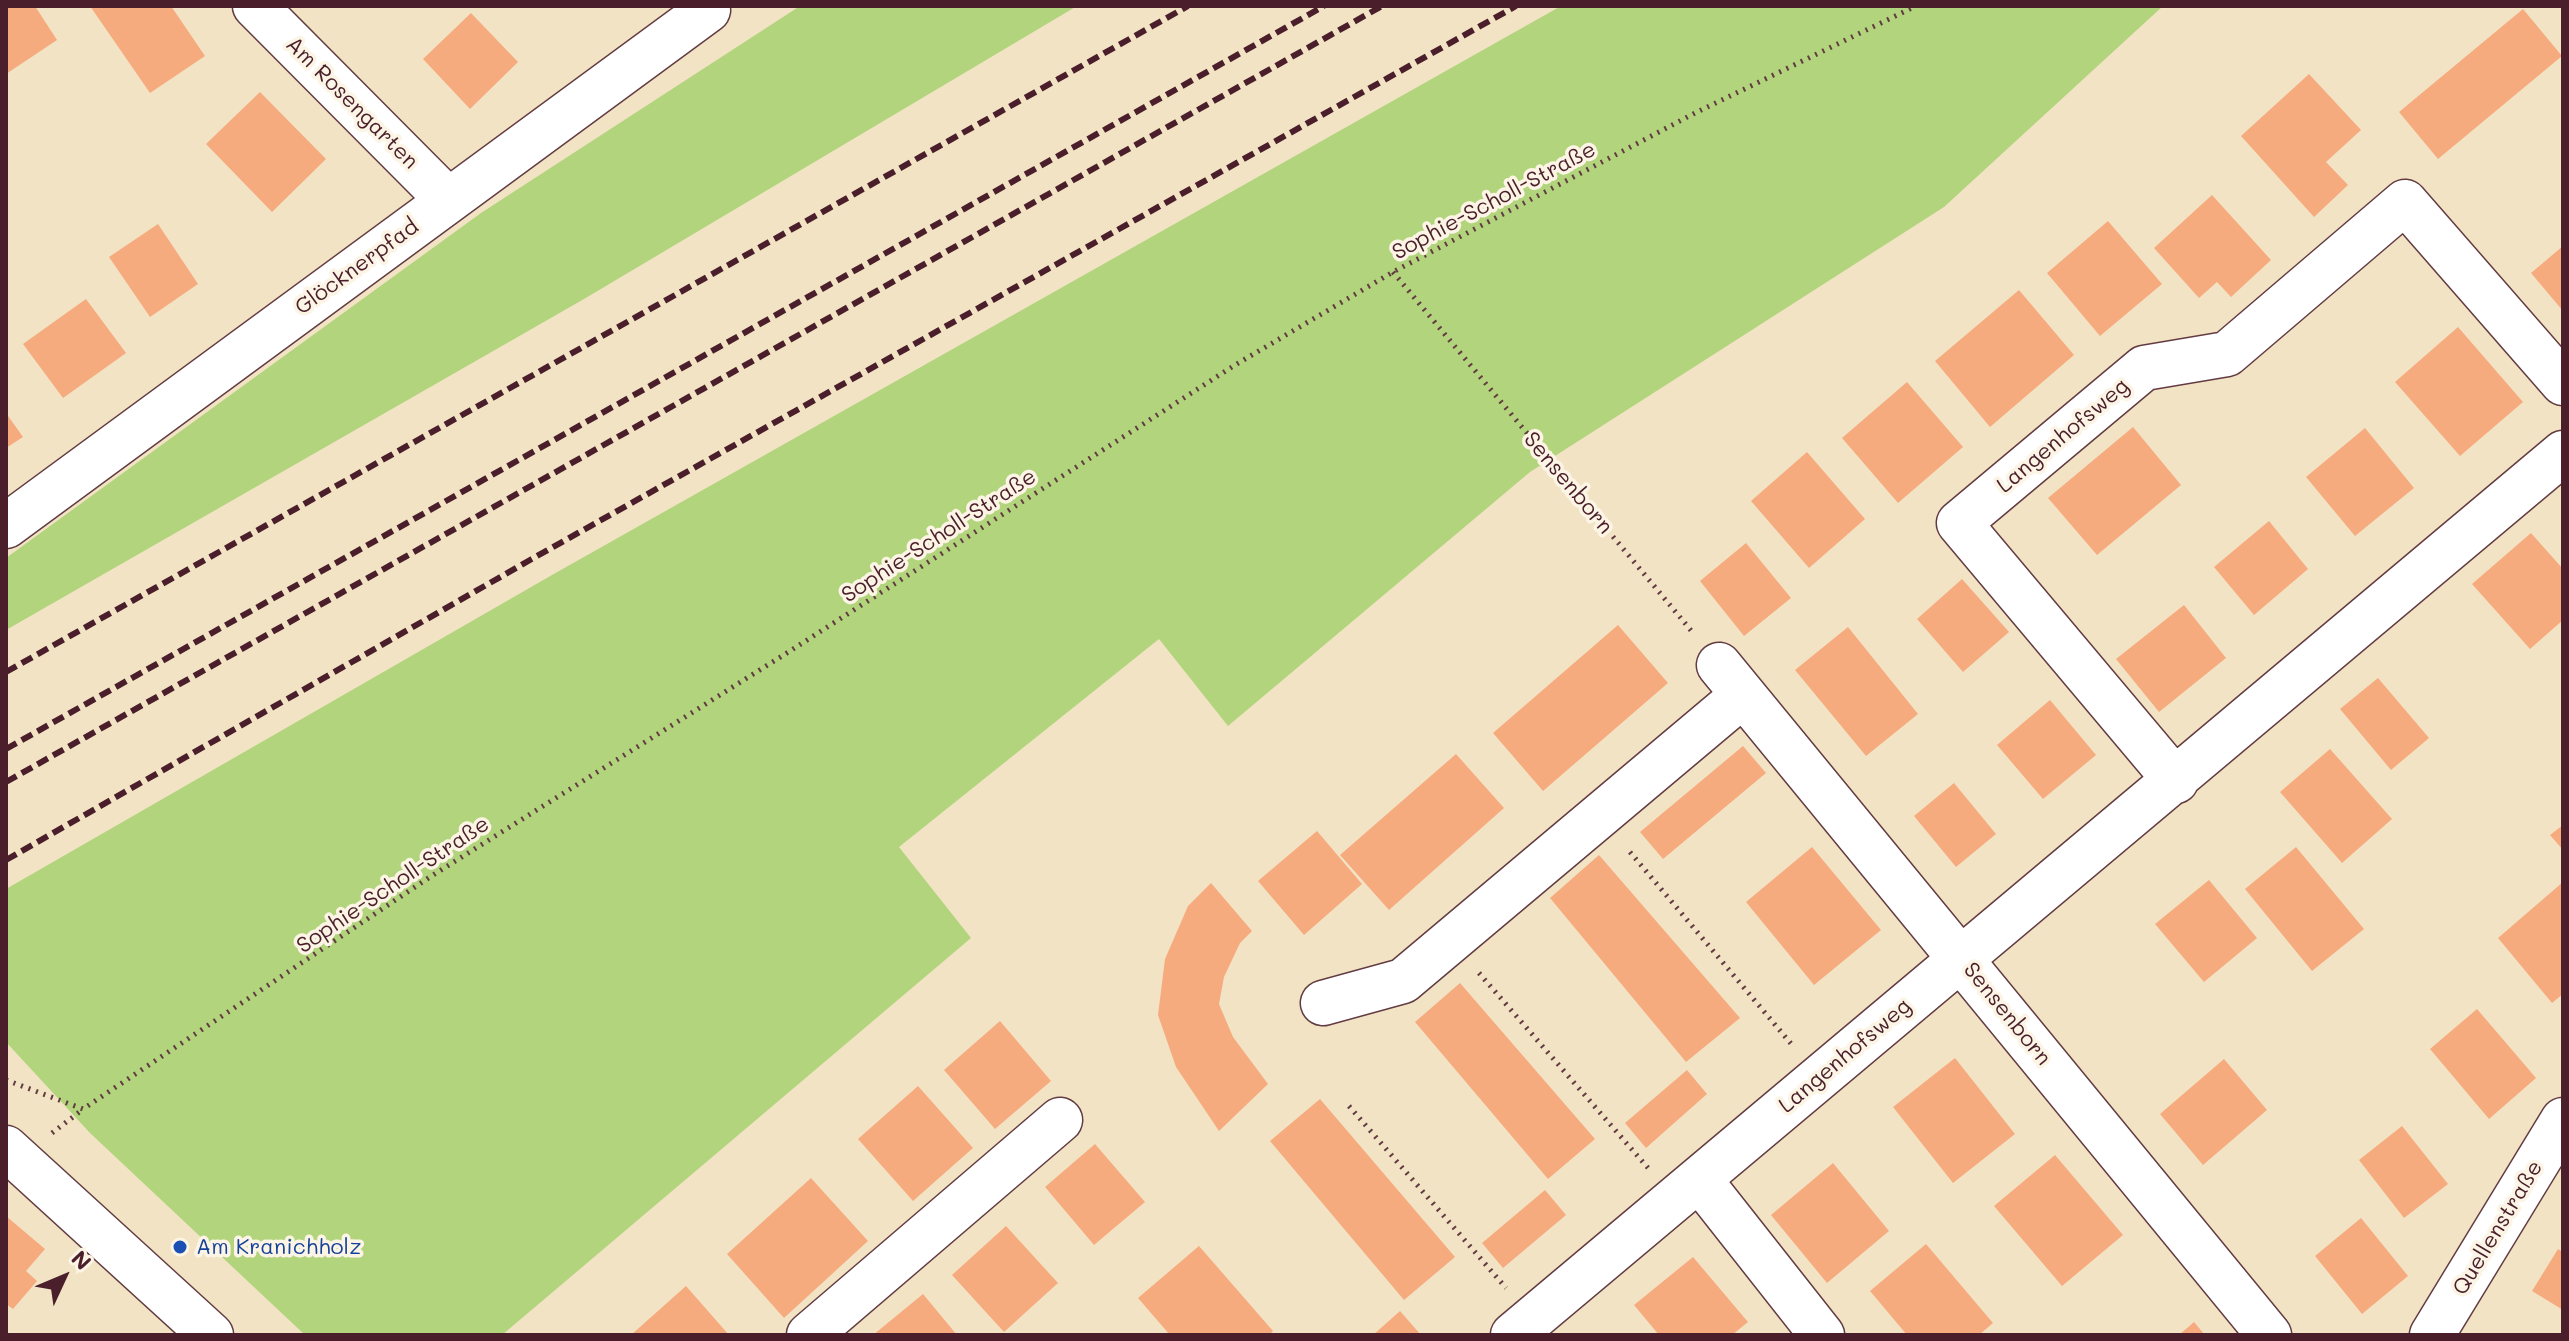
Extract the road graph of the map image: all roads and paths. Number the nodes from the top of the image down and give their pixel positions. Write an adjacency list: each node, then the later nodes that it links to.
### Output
1 (255, 6): 4 (street, Am Rosengarten)
2 (1916, 6): 5 (path, Sophie-Scholl-Straße)
3 (708, 10): 4 (street, Glöcknerpfad)
4 (448, 200): 8 (street, Glöcknerpfad)
5 (1393, 272): 9 (path, Sensenborn); 16 (path, Sophie-Scholl-Straße)
6 (2563, 383): 10 (street, Langenhofsweg)
7 (2563, 453): 10 (street, Langenhofsweg)
8 (6, 526)
9 (1731, 680): 12 (street, Sensenborn); 14 (street)
10 (2176, 781): 12 (street, Langenhofsweg)
11 (1630, 852): 15 (path)
12 (1961, 958): 15 (street, Langenhofsweg); 26 (street, Sensenborn)
13 (1473, 966): 21 (path)
14 (1323, 1003)
15 (1820, 1077): 21 (street, Langenhofsweg)
16 (6, 1080)
17 (1349, 1106): 22 (path)
18 (1060, 1120): 24 (street)
19 (2563, 1120): 27 (street, Quellenstraße)
20 (6, 1148): 23 (street)
21 (1687, 1189): 22 (street, Langenhofsweg); 25 (street)
22 (1523, 1327)
23 (211, 1335)
24 (809, 1335)
25 (1822, 1335)
26 (2269, 1335)
27 (2432, 1335)

